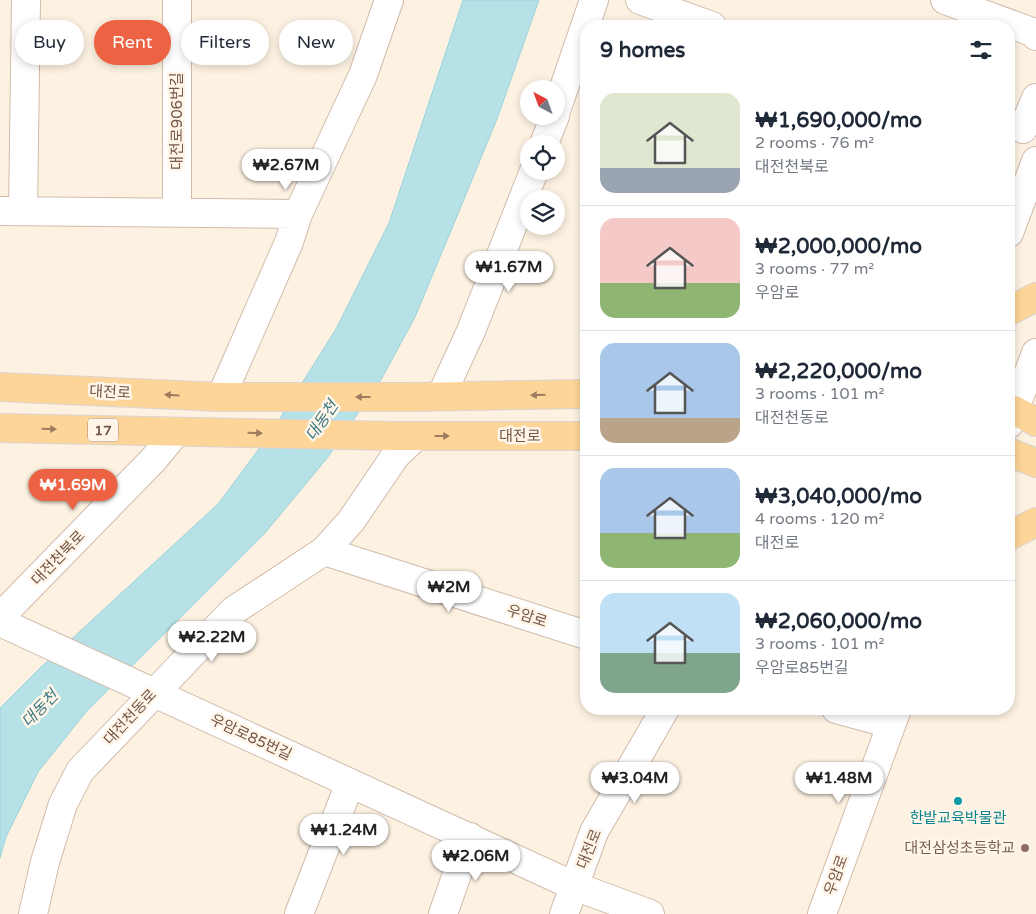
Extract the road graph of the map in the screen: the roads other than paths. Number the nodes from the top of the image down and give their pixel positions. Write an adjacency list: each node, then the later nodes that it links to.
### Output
1 (26, 0): 18 (street)
2 (177, 0): 19 (street, 대전로906번길)
3 (389, 0): 20 (street)
4 (594, 0): 7 (street)
5 (640, 0): 8 (street)
6 (945, 0): 9 (street)
7 (587, 20)
8 (695, 20)
9 (999, 20)
10 (1015, 26): 11 (street)
11 (1036, 36)
12 (580, 41): 13 (street)
13 (565, 85)
14 (1036, 98): 15 (street)
15 (1023, 129)
16 (1036, 161): 21 (street)
17 (531, 180): 27 (street)
18 (11, 211): 19 (street)
19 (177, 212): 20 (street)
20 (298, 214): 28 (street)
21 (1015, 217)
22 (1036, 297): 23 (main road)
23 (1015, 307)
24 (1036, 353): 29 (street)
25 (0, 386): 28 (main road, 대전로, one-way to 25)
26 (580, 394): 27 (main road, one-way to 27)
27 (441, 396): 28 (main road, 대전로, one-way to 28)
28 (221, 397)
29 (1017, 416)
30 (0, 428): 31 (main road, 17, one-way to 31)
31 (176, 432): 32 (main road, 17, one-way to 32); 39 (street, 대전천북로)
32 (405, 436): 33 (main road, 대전로 / 17, one-way to 33); 38 (street, 대전천동로)
33 (580, 436)
34 (1015, 454): 35 (main road)
35 (1036, 463)
36 (1036, 522): 37 (main road)
37 (1015, 533)
38 (324, 551): 41 (street, 우암로); 42 (street, 대전천동로)
39 (0, 617)
40 (0, 622): 42 (street, 우암로85번길)
41 (580, 633)
42 (153, 691): 45 (street, 우암로85번길); 48 (street, 대전천동로)
43 (662, 715): 47 (street, 대전로)
44 (894, 716): 53 (street, 우암로)
45 (350, 783): 46 (street, 우암로85번길); 49 (street)
46 (470, 837): 47 (street, 우암로85번길); 50 (street)
47 (574, 886): 51 (street); 52 (street, 우암로85번길)
48 (33, 914)
49 (299, 914)
50 (442, 914)
51 (564, 914)
52 (650, 914)
53 (822, 914)

